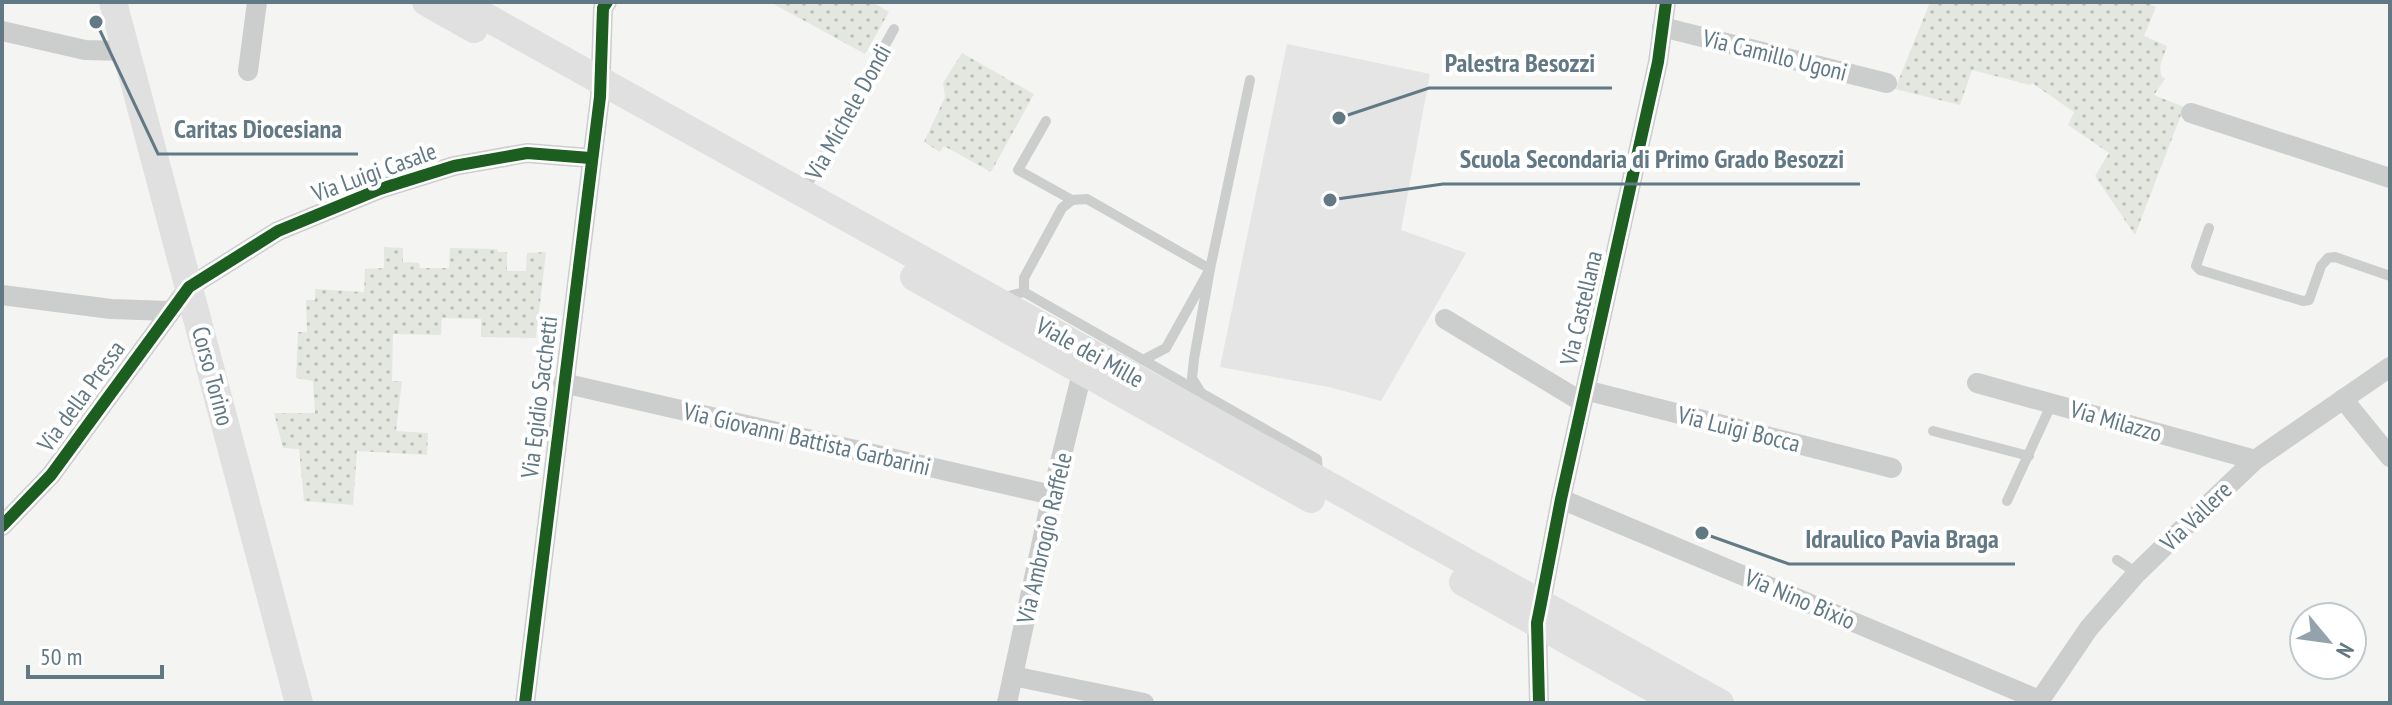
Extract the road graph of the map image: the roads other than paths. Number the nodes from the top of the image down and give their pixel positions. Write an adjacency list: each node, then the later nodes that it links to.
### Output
1 (113, 2): 10 (main road, Corso Torino)
2 (257, 2): 11 (street)
3 (426, 2): 14 (main road, Viale dei Mille)
4 (459, 2): 14 (main road, Viale dei Mille)
5 (1666, 2): 7 (street, Via Castellana)
6 (604, 4): 14 (street, Via Egidio Sacchetti)
7 (1662, 27): 13 (street, Via Camillo Ugoni); 36 (street, Via Castellana)
8 (894, 29): 19 (lane, Via Michele Dondi)
9 (2, 31): 10 (street)
10 (125, 51): 24 (main road, Corso Torino)
11 (248, 71)
12 (1250, 80): 22 (lane)
13 (1887, 83)
14 (600, 88): 17 (street, Via Egidio Sacchetti); 19 (main road, Viale dei Mille); 32 (main road, Viale dei Mille)
15 (2191, 113): 18 (street)
16 (1046, 121): 20 (lane)
17 (590, 158): 24 (street, Via Luigi Casale); 33 (street, Via Egidio Sacchetti)
18 (2390, 178)
19 (802, 194): 27 (main road, Viale dei Mille)
20 (1072, 200): 22 (lane); 25 (lane)
21 (2209, 228): 23 (lane)
22 (1210, 269): 30 (lane); 35 (lane)
23 (2390, 276)
24 (189, 287): 28 (street, Via della Pressa); 54 (main road, Corso Torino)
25 (1024, 292): 27 (lane); 30 (lane)
26 (2, 295): 28 (street)
27 (996, 300): 44 (main road, Viale dei Mille)
28 (169, 311): 48 (street, Via della Pressa)
29 (1445, 319): 36 (street, Via Luigi Bocca)
30 (1143, 360): 35 (lane)
31 (2390, 367): 37 (street, Via Vallere)
32 (1082, 373): 44 (main road, Viale dei Mille); 45 (street, Via Ambrogio Raffele)
33 (563, 383): 45 (street, Via Giovanni Battista Garbarini); 55 (street, Via Egidio Sacchetti)
34 (1977, 383): 38 (street, Via Milazzo)
35 (1201, 393): 44 (lane)
36 (1584, 396): 43 (street, Via Luigi Bocca); 46 (street, Via Castellana)
37 (2343, 399): 41 (street); 42 (street, Via Vallere)
38 (2052, 403): 40 (lane); 42 (street, Via Milazzo)
39 (1933, 431): 40 (lane)
40 (2029, 456): 47 (lane)
41 (2390, 457)
42 (2255, 460): 50 (street, Via Vallere)
43 (1892, 468)
44 (1313, 489): 51 (main road, Viale dei Mille)
45 (1052, 495): 52 (street, Via Ambrogio Raffele)
46 (1561, 499): 51 (street, Via Castellana); 53 (street, Via Nino Bixio)
47 (2007, 501)
48 (2, 526)
49 (2117, 560): 50 (lane)
50 (2137, 573): 53 (street, Via Vallere)
51 (1539, 613): 58 (street, Via Castellana); 59 (main road, Viale dei Mille); 60 (main road, Viale dei Mille)
52 (1013, 676): 56 (street, Via Ambrogio Raffele); 57 (street)
53 (2038, 702)
54 (299, 703)
55 (525, 703)
56 (1007, 703)
57 (1144, 703)
58 (1539, 703)
59 (1679, 703)
60 (1720, 703)

